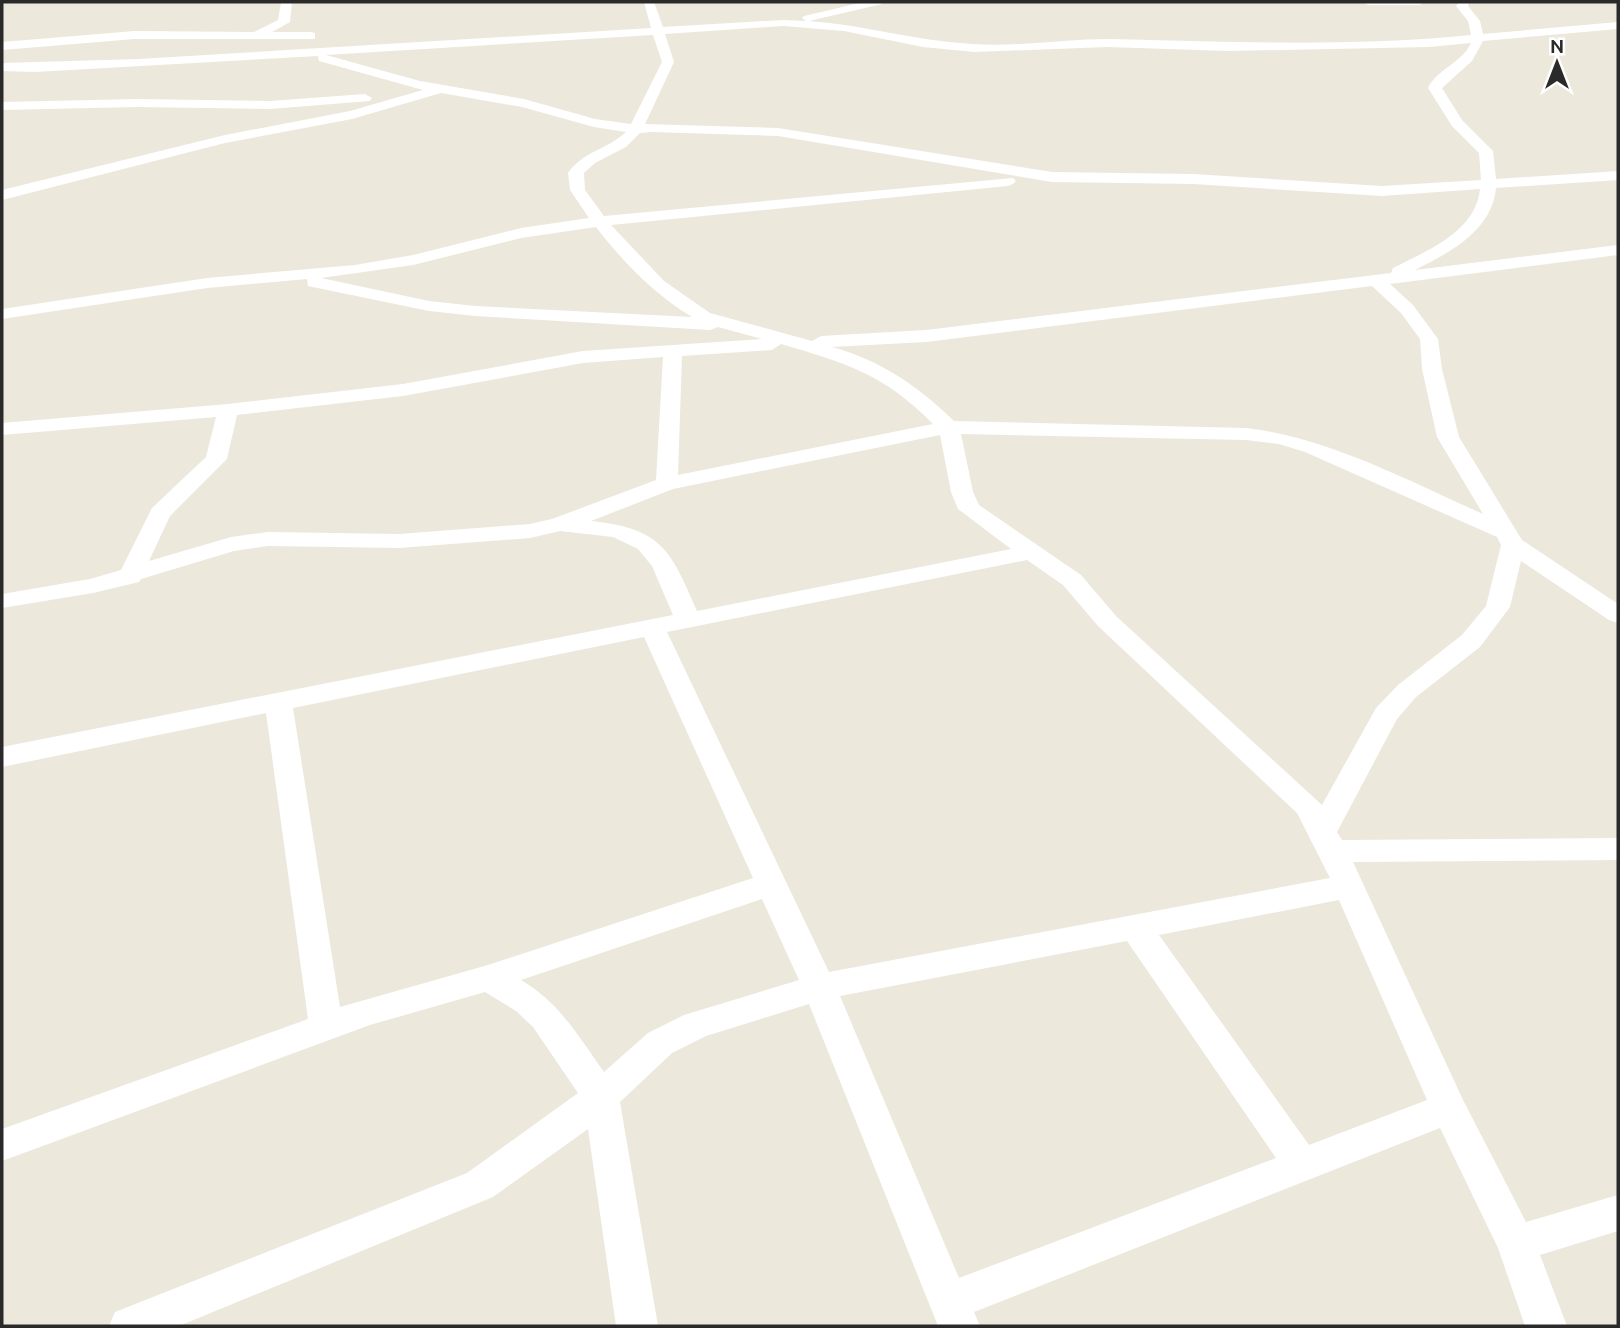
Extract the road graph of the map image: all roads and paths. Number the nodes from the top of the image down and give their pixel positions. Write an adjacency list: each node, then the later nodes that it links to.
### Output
1 (286, 2): 10 (street)
2 (649, 2): 9 (street)
3 (878, 2): 7 (street)
4 (1368, 2): 5 (street)
5 (1419, 2)
6 (1464, 2): 13 (street)
7 (783, 23): 9 (street); 13 (street)
8 (1618, 25): 13 (street)
9 (656, 31): 14 (street); 20 (street)
10 (256, 35): 11 (street); 15 (street)
11 (321, 36)
12 (346, 37): 14 (street)
13 (1478, 38): 23 (street)
14 (443, 42): 16 (street)
15 (2, 46)
16 (287, 53): 17 (street); 18 (street)
17 (2, 67)
18 (433, 91): 19 (street); 20 (street); 24 (street)
19 (2, 106)
20 (636, 129): 22 (street); 25 (street)
21 (1618, 176): 23 (street)
22 (1067, 177): 23 (street); 25 (street)
23 (1490, 186): 28 (street)
24 (2, 195)
25 (600, 221): 27 (street); 30 (street)
26 (1618, 250): 28 (street)
27 (292, 278): 29 (street); 30 (street)
28 (1380, 280): 31 (street); 38 (street)
29 (2, 314)
30 (731, 326): 31 (street)
31 (794, 343): 32 (street); 34 (street)
32 (673, 349): 33 (street); 36 (street)
33 (228, 410): 35 (street); 40 (street)
34 (948, 427): 36 (street); 38 (street); 39 (street)
35 (2, 429)
36 (667, 484): 37 (street)
37 (558, 525): 40 (street); 43 (street)
38 (1509, 539): 42 (street); 47 (street)
39 (1031, 552): 43 (street); 47 (street)
40 (130, 577): 41 (street)
41 (2, 601)
42 (1618, 615)
43 (689, 622): 44 (street)
44 (653, 629): 45 (street); 49 (street)
45 (278, 701): 46 (street); 54 (street)
46 (2, 757)
47 (1327, 841): 48 (street); 50 (street)
48 (1618, 849)
49 (770, 884): 52 (street); 53 (street)
50 (1349, 886): 51 (street); 56 (street)
51 (1133, 925): 53 (street); 58 (street)
52 (488, 978): 54 (street); 55 (street)
53 (819, 987): 55 (street); 61 (street)
54 (326, 1026): 57 (street)
55 (601, 1097): 62 (street); 63 (street)
56 (1449, 1108): 58 (street); 60 (street)
57 (2, 1145)
58 (1302, 1165): 61 (street)
59 (1618, 1213): 60 (street)
60 (1516, 1244): 64 (street)
61 (954, 1314)
62 (130, 1326)
63 (637, 1326)
64 (1546, 1326)

